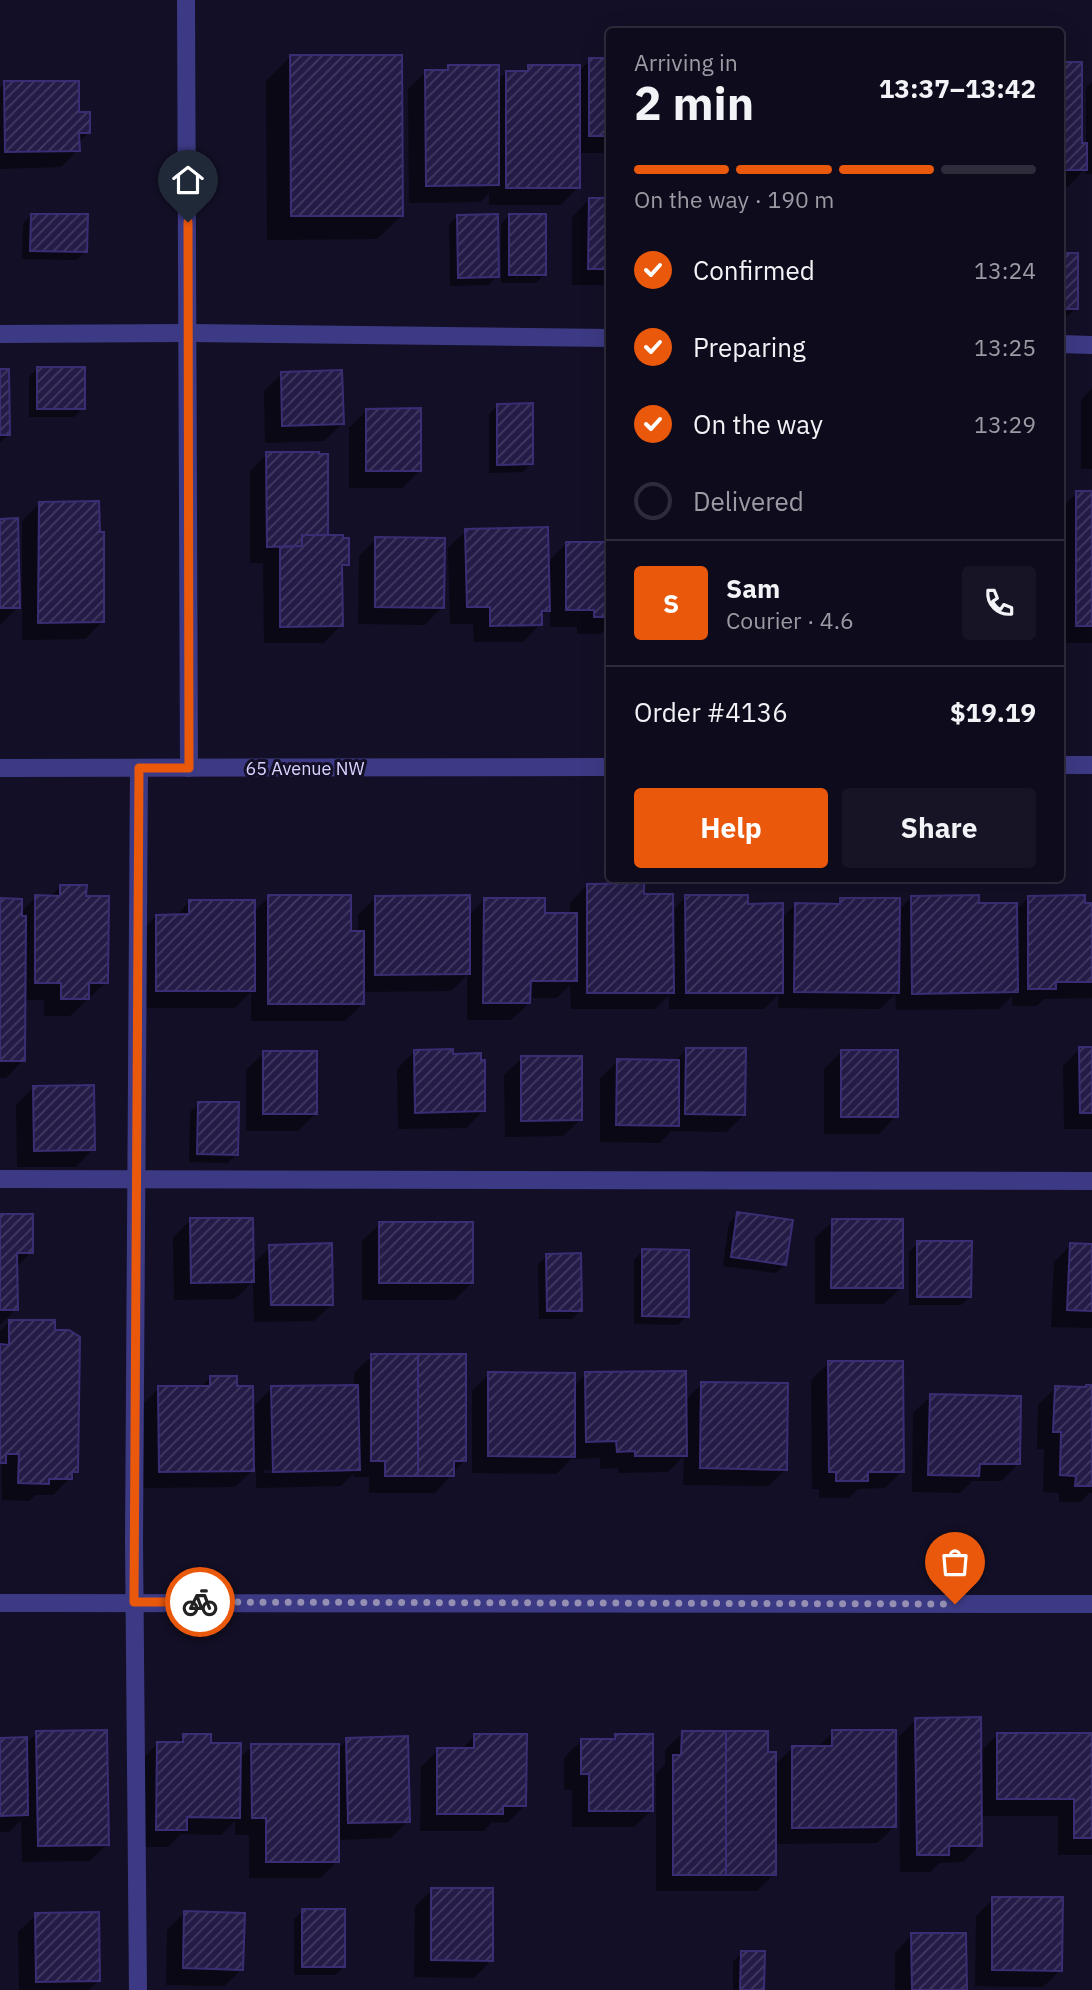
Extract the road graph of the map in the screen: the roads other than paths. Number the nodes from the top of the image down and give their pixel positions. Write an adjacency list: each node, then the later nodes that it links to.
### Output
1 (186, 0): 2 (street)
2 (188, 333): 3 (street); 4 (street); 12 (street)
3 (0, 334)
4 (606, 338)
5 (1064, 344): 6 (street)
6 (1092, 345)
7 (1064, 765): 8 (street)
8 (1092, 765)
9 (606, 767): 12 (street, 65 Avenue NW)
10 (0, 768): 11 (street, 65 Avenue NW)
11 (139, 768): 12 (street, 65 Avenue NW); 14 (street)
12 (189, 768)
13 (0, 1179): 14 (street)
14 (136, 1179): 15 (street); 16 (street)
15 (1092, 1181)
16 (134, 1602): 17 (street); 18 (street); 19 (street)
17 (0, 1603)
18 (1092, 1604)
19 (138, 1990)

